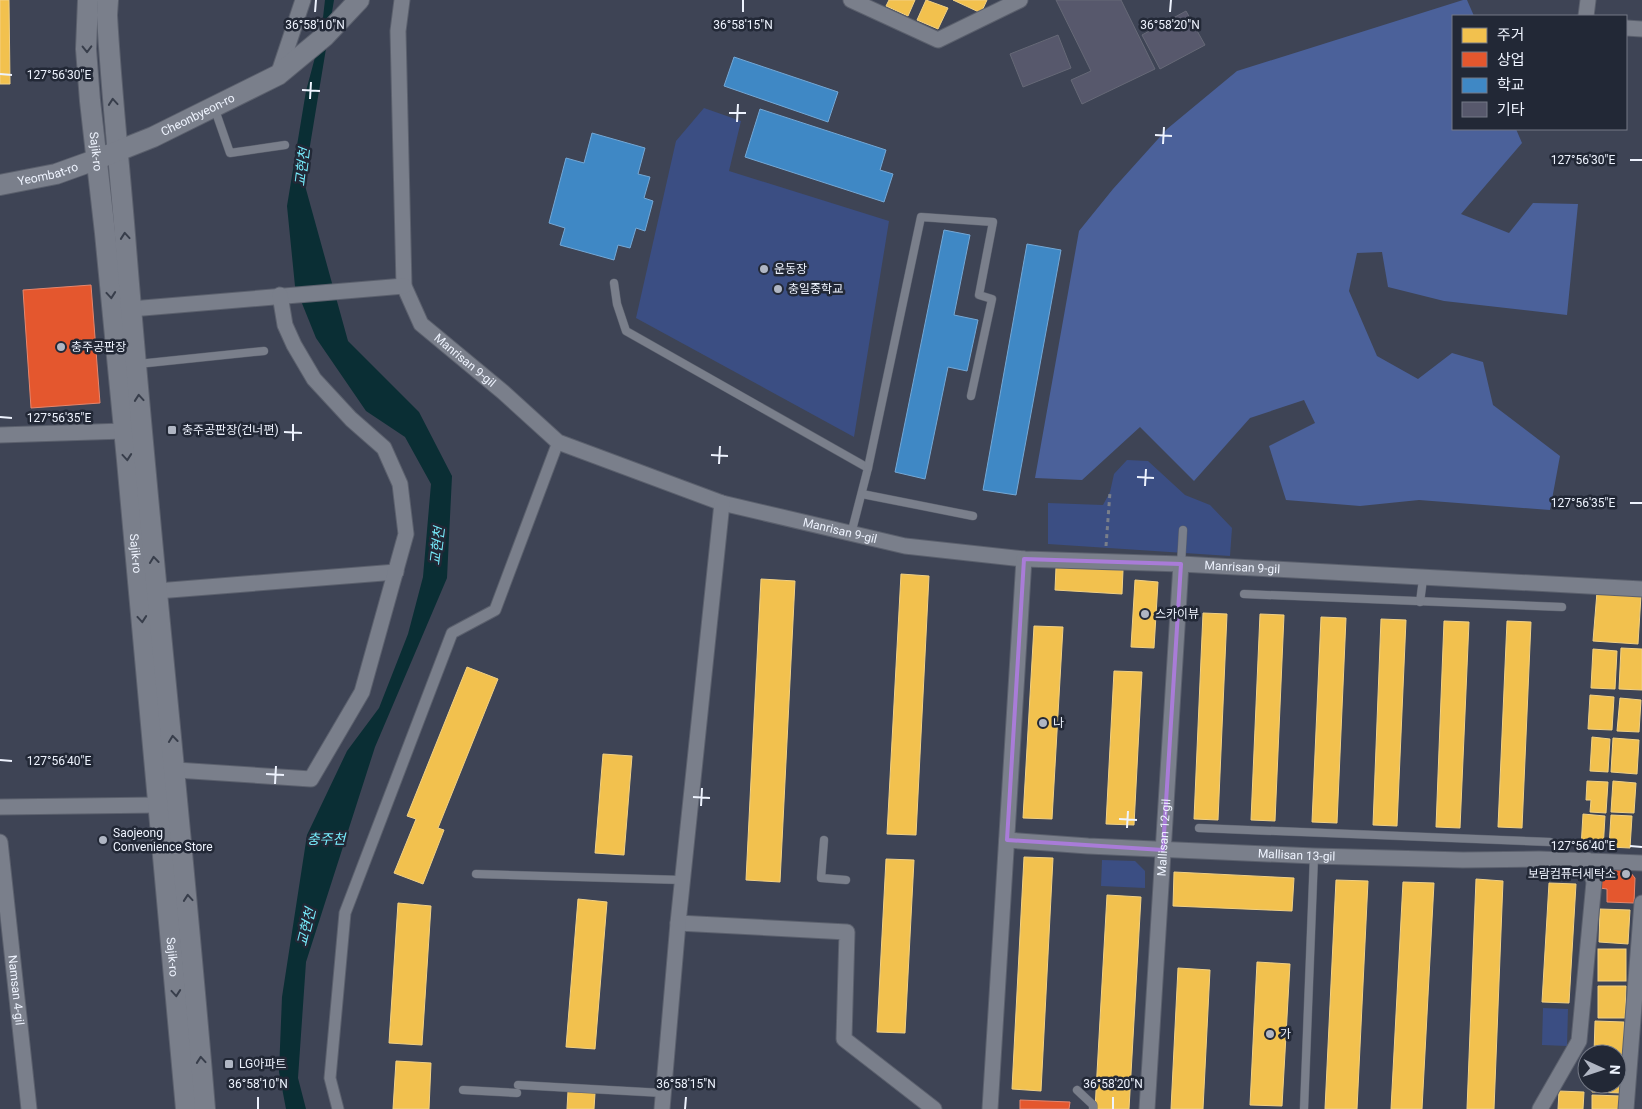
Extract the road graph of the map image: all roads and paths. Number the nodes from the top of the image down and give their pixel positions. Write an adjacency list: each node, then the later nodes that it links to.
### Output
1 (88, 0): 16 (street, Sajik-ro, one-way to 16)
2 (108, 0): 15 (street, Sajik-ro, one-way to 2)
3 (303, 0): 12 (street)
4 (359, 0): 12 (street, Cheonbyeon-ro)
5 (402, 0): 19 (street, Manrisan 9-gil)
6 (851, 0): 7 (street)
7 (1020, 0)
8 (1588, 0): 9 (street)
9 (1586, 15)
10 (1627, 28): 11 (street)
11 (1642, 29)
12 (278, 75): 13 (street, Cheonbyeon-ro)
13 (213, 105): 14 (lane); 15 (street, Cheonbyeon-ro)
14 (285, 145)
15 (116, 151): 16 (street, Cheonbyeon-ro); 21 (street, Sajik-ro, one-way to 15)
16 (95, 160): 17 (street, Yeombat-ro); 25 (street, Sajik-ro, one-way to 25)
17 (0, 185)
18 (614, 283): 28 (lane)
19 (404, 286): 20 (street); 27 (street, Manrisan 9-gil)
20 (280, 295): 21 (street); 38 (street)
21 (131, 308): 23 (street, Sajik-ro)
22 (264, 351): 23 (lane)
23 (136, 364): 41 (street, Sajik-ro, one-way to 23)
24 (970, 396): 28 (lane)
25 (124, 431): 26 (street); 46 (street, Sajik-ro, one-way to 46)
26 (0, 434)
27 (558, 442): 31 (street, Manrisan 9-gil); 68 (street)
28 (868, 468): 30 (lane)
29 (1110, 492): 35 (path)
30 (862, 494): 32 (lane); 34 (lane)
31 (722, 503): 34 (street, Manrisan 9-gil); 58 (street)
32 (973, 516)
33 (1183, 530): 37 (lane)
34 (851, 534): 36 (street, Manrisan 9-gil)
35 (1106, 547)
36 (1024, 559): 37 (street, Manrisan 9-gil); 50 (street)
37 (1181, 564): 39 (street, Manrisan 9-gil); 52 (street, Mallisan 12-gil)
38 (396, 572): 41 (street); 45 (street)
39 (1423, 578): 40 (street, Manrisan 9-gil); 43 (lane)
40 (1642, 589)
41 (157, 591): 45 (street, Sajik-ro, one-way to 41)
42 (1244, 594): 43 (lane)
43 (1420, 602): 44 (lane)
44 (1562, 607)
45 (176, 770): 46 (street, Sajik-ro)
46 (169, 805): 47 (street); 66 (street, Sajik-ro, one-way to 66); 67 (street, Sajik-ro, one-way to 46)
47 (0, 806)
48 (1199, 828): 54 (lane)
49 (824, 840): 59 (lane)
50 (1007, 840): 52 (street, Mallisan 13-gil); 71 (street)
51 (0, 842): 65 (street, Namsan 4-gil)
52 (1163, 850): 53 (street, Mallisan 13-gil); 73 (street, Mallisan 12-gil)
53 (1314, 856): 54 (street, Mallisan 13-gil); 74 (lane)
54 (1540, 859): 55 (street, Mallisan 13-gil)
55 (1587, 860): 56 (street, Mallisan 13-gil); 75 (street)
56 (1642, 863)
57 (476, 874): 58 (lane)
58 (682, 880): 61 (street)
59 (846, 880)
60 (1642, 903): 76 (street)
61 (678, 923): 64 (street); 70 (street)
62 (463, 1090): 64 (lane)
63 (1077, 1090): 72 (lane)
64 (663, 1092): 69 (street)
65 (29, 1109)
66 (186, 1109)
67 (205, 1109)
68 (338, 1109)
69 (662, 1109)
70 (934, 1109)
71 (990, 1109)
72 (1093, 1109)
73 (1147, 1109)
74 (1304, 1109)
75 (1540, 1109)
76 (1626, 1109)

